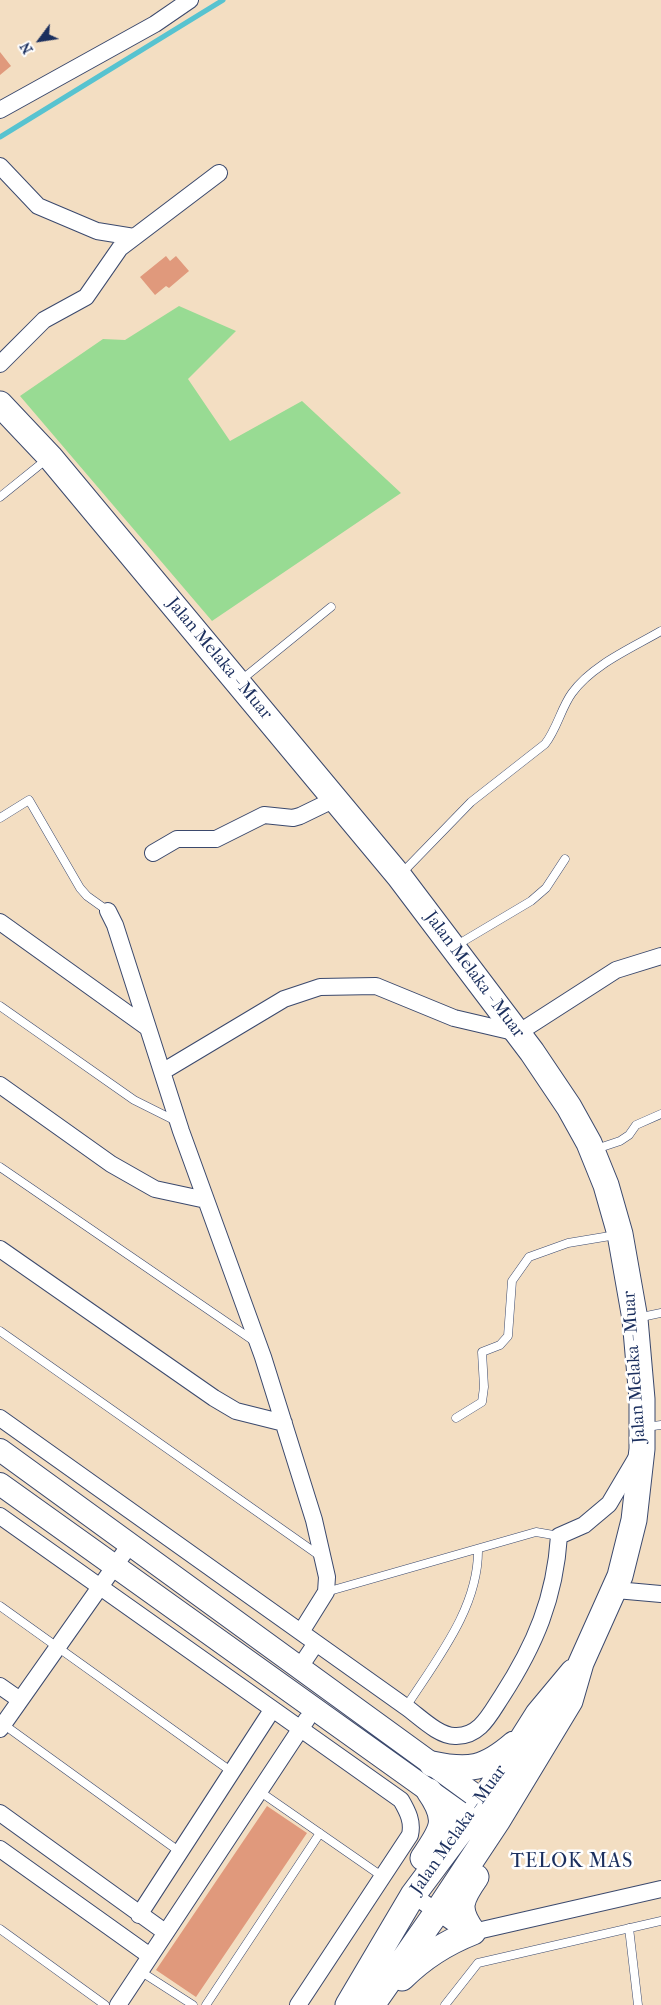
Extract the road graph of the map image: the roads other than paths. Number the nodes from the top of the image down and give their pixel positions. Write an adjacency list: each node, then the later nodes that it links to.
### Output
1 (190, 0): 2 (street)
2 (0, 110)
3 (0, 166): 5 (street)
4 (219, 173): 5 (street)
5 (134, 237): 6 (street)
6 (0, 364)
7 (0, 404): 8 (main road, Jalan Melaka - Muar)
8 (50, 456): 9 (lane); 12 (main road, Jalan Melaka - Muar)
9 (0, 497)
10 (331, 607): 12 (lane)
11 (661, 631): 17 (lane)
12 (238, 682): 13 (main road, Jalan Melaka - Muar)
13 (335, 799): 15 (street); 17 (main road, Jalan Melaka - Muar)
14 (0, 818): 18 (lane)
15 (153, 853)
16 (565, 859): 20 (lane)
17 (399, 876): 20 (main road, Jalan Melaka - Muar)
18 (108, 911): 23 (street)
19 (0, 922): 23 (street)
20 (453, 948): 24 (main road, Jalan Melaka - Muar)
21 (661, 956): 24 (street)
22 (0, 1006): 28 (lane)
23 (148, 1028): 25 (street)
24 (518, 1033): 25 (street); 29 (main road, Jalan Melaka - Muar)
25 (162, 1072): 28 (street)
26 (0, 1085): 31 (street)
27 (661, 1114): 29 (lane)
28 (178, 1122): 31 (street)
29 (592, 1150): 32 (main road, Jalan Melaka - Muar)
30 (0, 1167): 37 (lane)
31 (206, 1200): 37 (street)
32 (620, 1234): 35 (main road, Jalan Melaka - Muar); 39 (lane)
33 (0, 1249): 40 (street)
34 (661, 1313): 35 (lane)
35 (635, 1319): 41 (main road, Jalan Melaka - Muar)
36 (0, 1331): 48 (lane)
37 (258, 1343): 40 (street)
38 (0, 1418): 55 (street)
39 (456, 1418)
40 (284, 1423): 48 (street)
41 (648, 1434): 45 (street); 50 (main road, Jalan Melaka - Muar)
42 (0, 1450): 46 (street)
43 (0, 1484): 49 (street)
44 (0, 1516): 51 (street)
45 (559, 1536): 47 (lane); 62 (street)
46 (130, 1543): 49 (street); 59 (street)
47 (478, 1549): 52 (lane); 62 (lane)
48 (322, 1557): 52 (street)
49 (114, 1566): 51 (street); 63 (street)
50 (618, 1583): 53 (street); 58 (main road, Jalan Melaka - Muar); 86 (main road)
51 (99, 1587): 57 (street); 64 (street)
52 (326, 1592): 55 (street)
53 (661, 1594)
54 (0, 1606): 57 (lane)
55 (301, 1632): 56 (street)
56 (316, 1643): 59 (street); 62 (street)
57 (57, 1647): 61 (street); 69 (lane)
58 (581, 1663): 67 (main road, Jalan Melaka - Muar); 73 (main road, Jalan Melaka - Muar)
59 (300, 1667): 68 (street)
60 (0, 1686): 61 (street)
61 (20, 1700): 65 (street)
62 (406, 1706)
63 (314, 1709): 66 (street); 71 (street)
64 (272, 1710): 66 (street); 69 (street)
65 (2, 1727): 76 (lane)
66 (300, 1728): 70 (street); 77 (street)
67 (526, 1733): 68 (main road); 73 (main road, Jalan Melaka - Muar)
68 (432, 1764): 73 (street)
69 (232, 1772): 76 (street)
70 (259, 1791): 74 (lane); 85 (street)
71 (429, 1791): 73 (street); 94 (main road)
72 (0, 1813): 81 (street)
73 (484, 1814): 79 (main road, Jalan Melaka - Muar); 80 (main road, Jalan Melaka - Muar)
74 (320, 1833): 77 (lane); 92 (lane)
75 (0, 1849): 87 (street)
76 (180, 1852): 81 (street)
77 (383, 1877): 93 (street)
78 (661, 1889): 86 (street)
79 (413, 1895): 80 (street); 94 (main road, Jalan Melaka - Muar)
80 (437, 1912): 86 (street); 95 (main road, Jalan Melaka - Muar)
81 (139, 1915): 85 (street)
82 (661, 1921): 83 (lane)
83 (629, 1928): 96 (lane); 97 (lane)
84 (0, 1930): 89 (lane)
85 (165, 1932): 87 (street)
86 (473, 1932): 95 (main road)
87 (150, 1956): 88 (street)
88 (140, 1971): 90 (street); 91 (lane)
89 (105, 2005)
90 (118, 2005)
91 (194, 2005)
92 (206, 2005)
93 (298, 2005)
94 (348, 2005)
95 (373, 2005)
96 (445, 2005)
97 (638, 2005)

